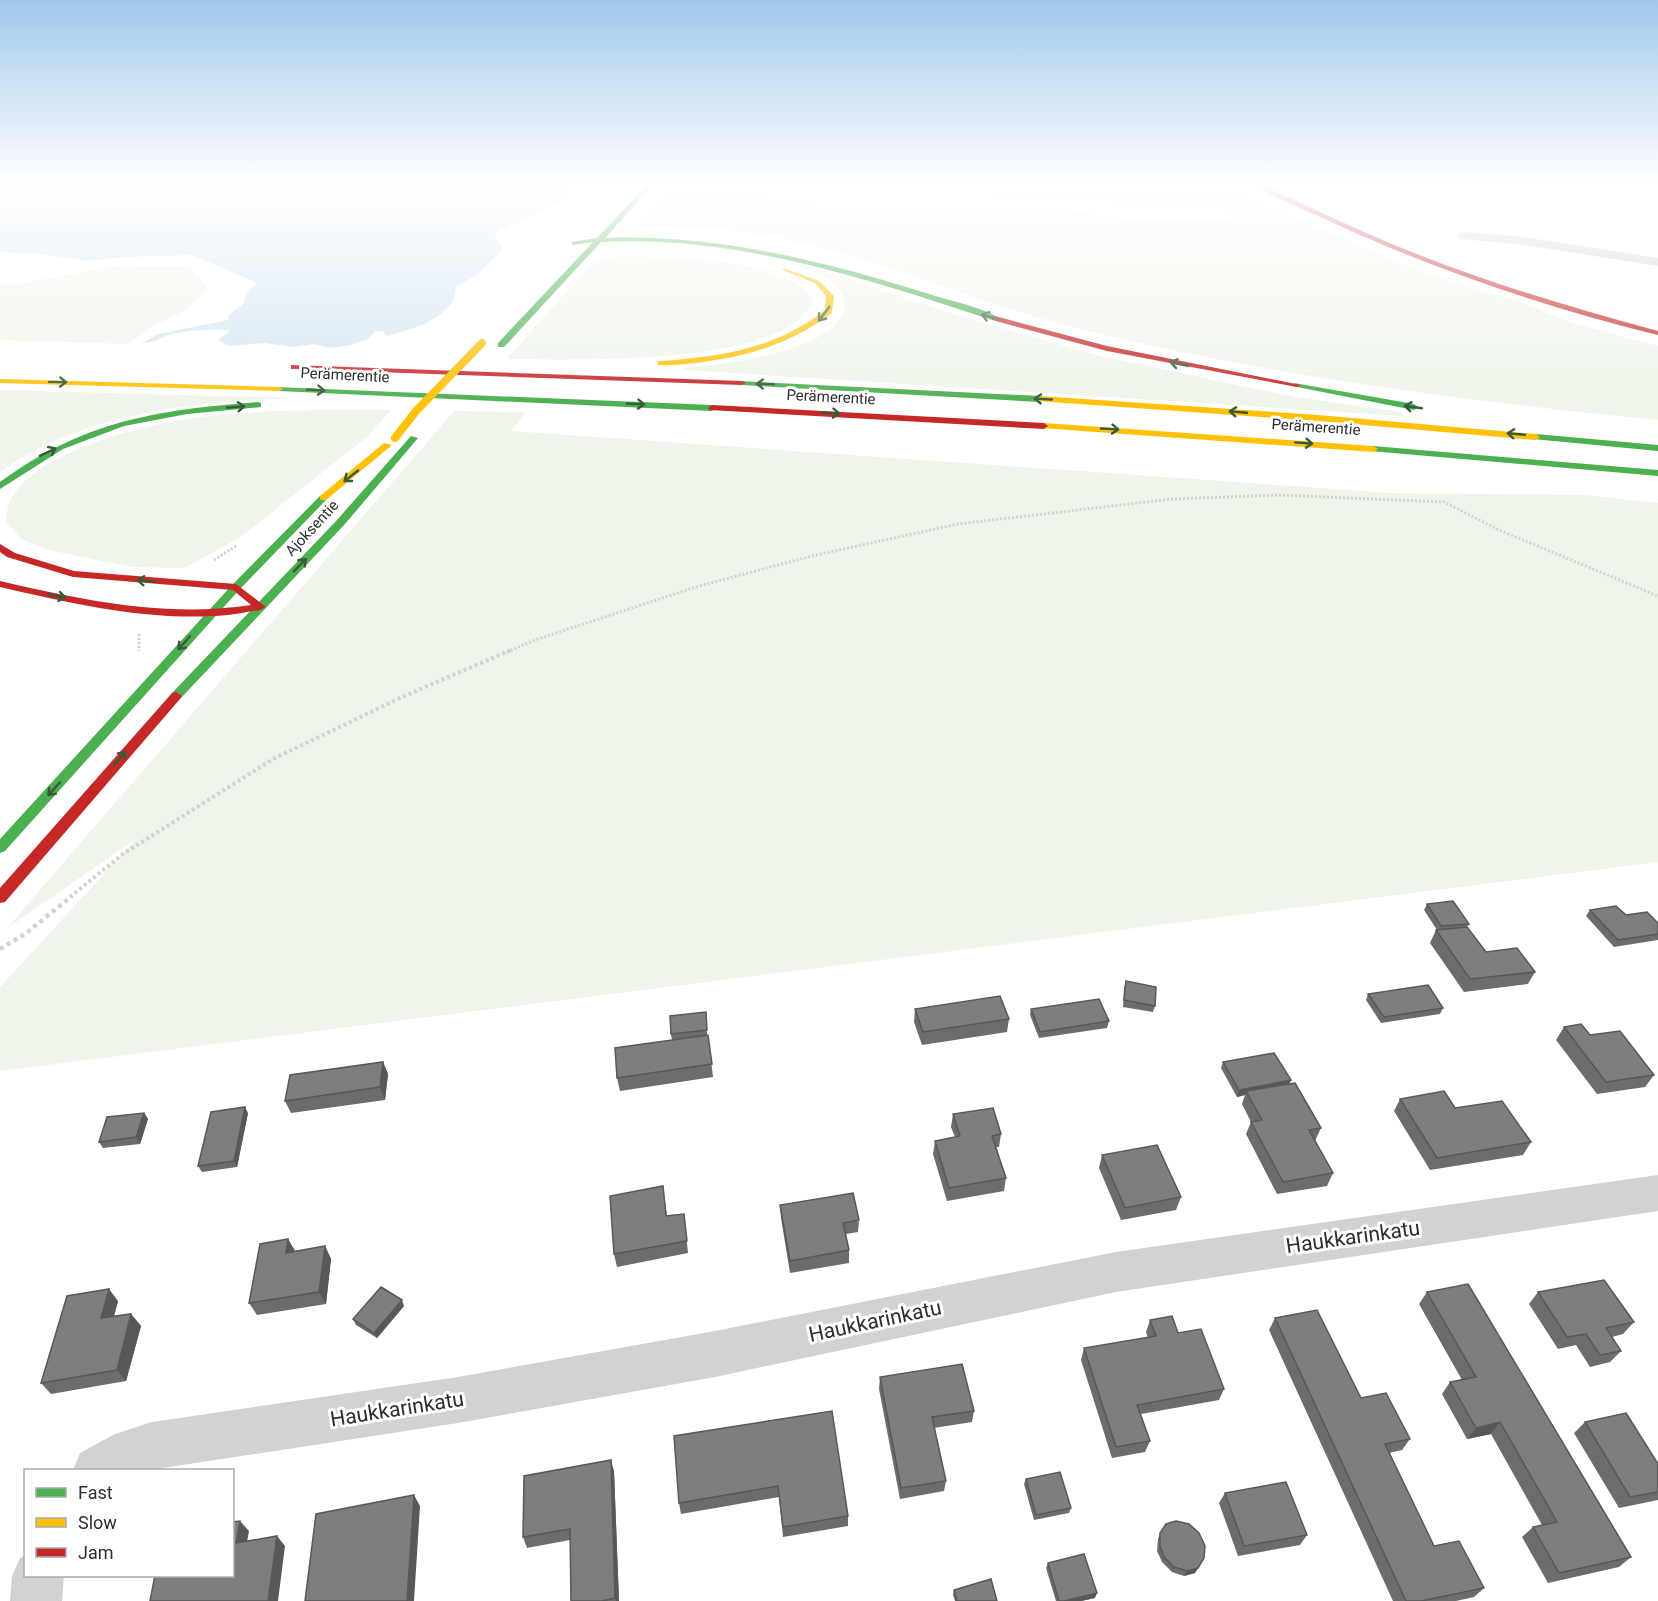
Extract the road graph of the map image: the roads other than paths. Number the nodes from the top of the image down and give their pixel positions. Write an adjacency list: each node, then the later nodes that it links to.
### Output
1 (579, 258): 8 (main road, Ajoksentie)
2 (729, 258): 9 (main road, one-way to 9)
3 (793, 258): 17 (main road, one-way to 3)
4 (1421, 258): 7 (main road)
5 (1630, 258): 6 (street)
6 (1658, 262)
7 (1658, 333)
8 (490, 347): 18 (main road, Ajoksentie); 27 (main road, Ajoksentie, one-way to 27, bridge)
9 (651, 364)
10 (632, 365): 12 (main road)
11 (275, 366): 12 (main road, Perämerentie)
12 (431, 370): 22 (main road, Perämerentie, one-way to 12)
13 (0, 381): 14 (main road, Perämerentie, one-way to 14)
14 (578, 402): 16 (main road); 23 (main road, Perämerentie, one-way to 23)
15 (272, 405): 24 (main road, one-way to 15)
16 (308, 405)
17 (1425, 409)
18 (436, 411)
19 (1503, 420): 21 (main road)
20 (417, 434): 28 (main road, Ajoksentie, one-way to 20)
21 (1658, 438)
22 (1658, 448)
23 (1658, 473)
24 (0, 486)
25 (0, 547): 27 (main road, one-way to 25)
26 (0, 584): 29 (main road, one-way to 29)
27 (236, 587): 28 (main road); 29 (main road, Ajoksentie)
28 (260, 607): 29 (main road); 31 (main road, Ajoksentie, one-way to 28)
29 (211, 613): 30 (main road, Ajoksentie, one-way to 30)
30 (0, 848)
31 (0, 898)
32 (1658, 1192): 33 (street, Haukkarinkatu)
33 (99, 1469)
34 (38, 1577): 35 (street)
35 (36, 1601)

